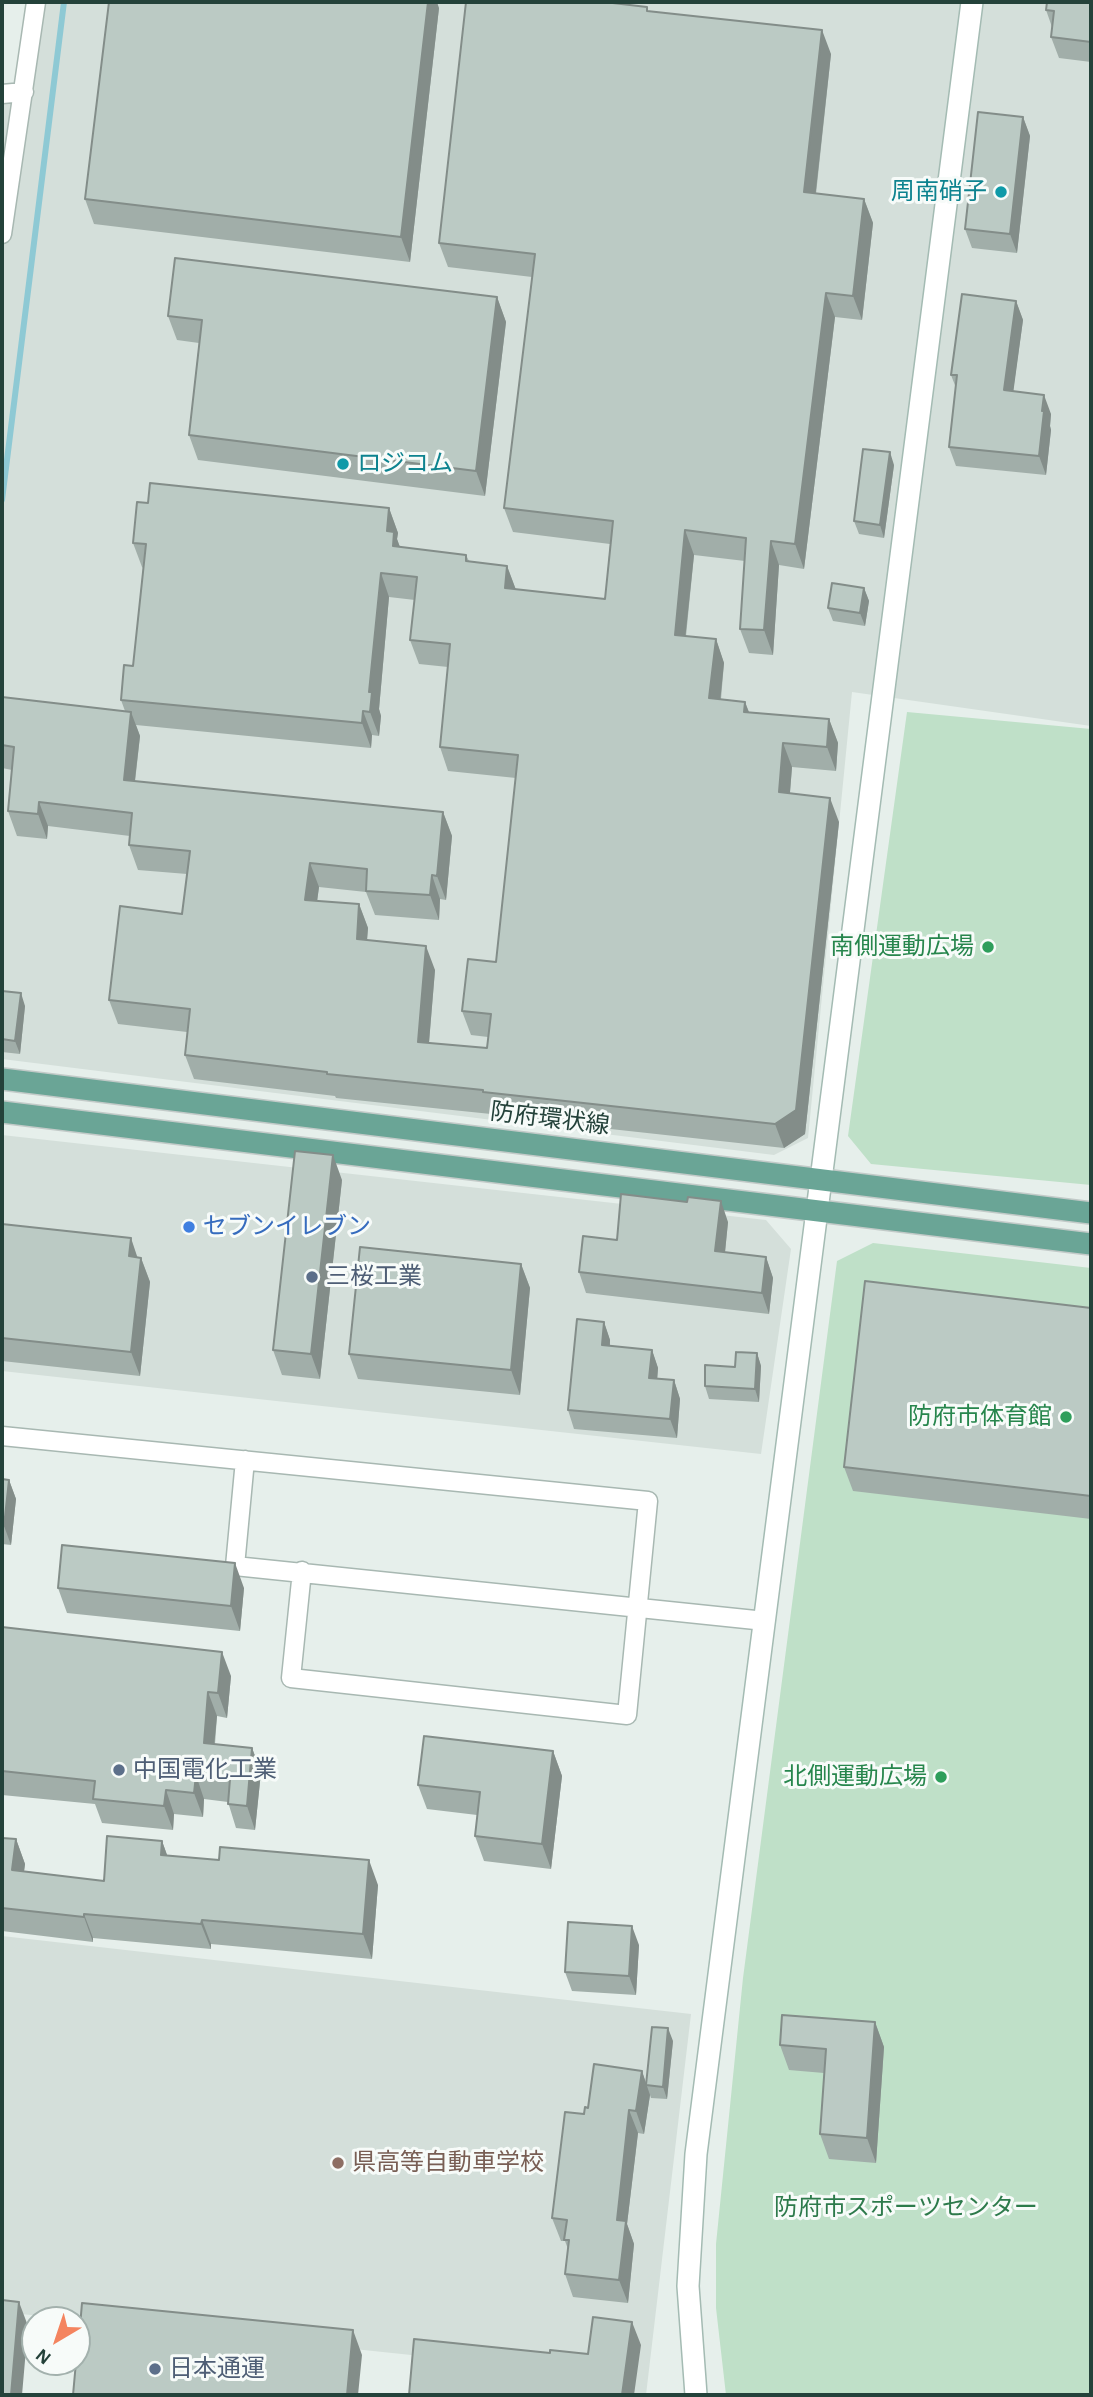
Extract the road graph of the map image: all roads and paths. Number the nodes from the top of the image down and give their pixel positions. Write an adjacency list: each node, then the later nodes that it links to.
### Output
1 (36, 2): 3 (street)
2 (972, 2): 8 (street)
3 (24, 92): 4 (street); 5 (street)
4 (2, 94)
5 (2, 234)
6 (2, 1079): 8 (main road, 防府環状線)
7 (2, 1112): 9 (main road)
8 (820, 1178): 9 (street); 10 (main road, 防府環状線)
9 (817, 1212): 11 (main road); 16 (street)
10 (1091, 1213)
11 (1091, 1244)
12 (2, 1436): 13 (street)
13 (245, 1460): 14 (street); 15 (street)
14 (302, 1571): 15 (street); 15 (street)
15 (639, 1609): 16 (street)
16 (765, 1621): 17 (street)
17 (696, 2395)

